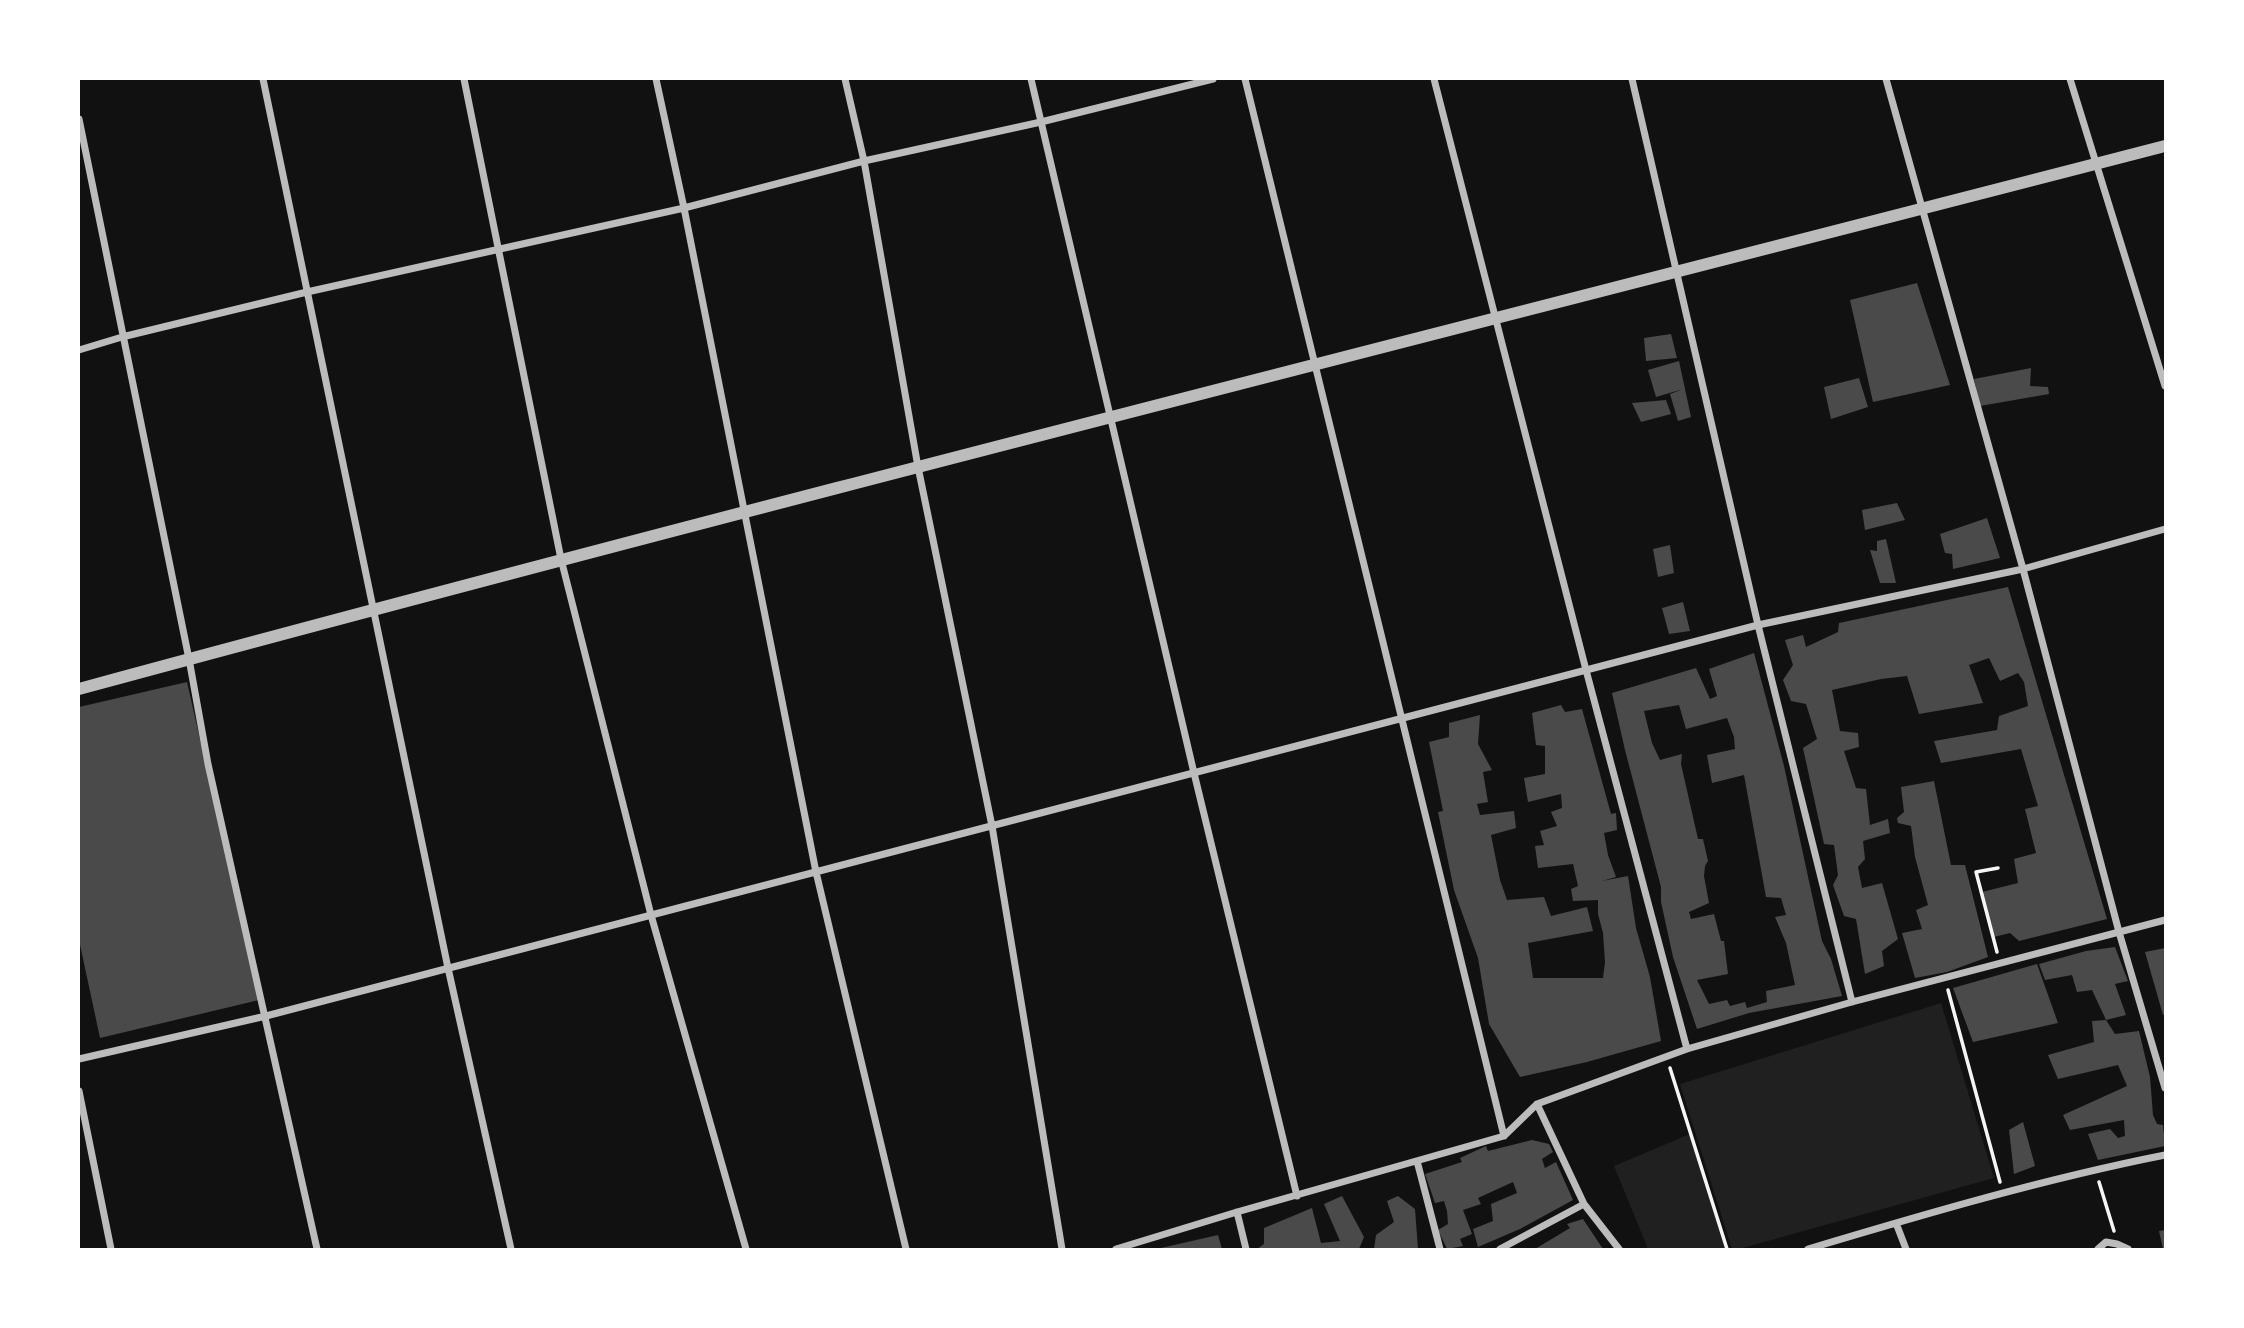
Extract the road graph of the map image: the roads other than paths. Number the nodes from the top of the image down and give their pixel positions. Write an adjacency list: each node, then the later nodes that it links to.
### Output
1 (263, 79): 21 (street)
2 (464, 79): 19 (street)
3 (656, 79): 17 (street)
4 (845, 79): 15 (street)
5 (1031, 79): 13 (street)
6 (1213, 79): 13 (street)
7 (1245, 79): 25 (street)
8 (1434, 79): 22 (street)
9 (1632, 79): 20 (street)
10 (1886, 79): 18 (street)
11 (2070, 79): 16 (street)
12 (79, 119): 23 (street)
13 (1041, 122): 15 (street); 27 (street)
14 (2165, 146): 16 (street)
15 (864, 161): 17 (street); 28 (street)
16 (2095, 164): 18 (street); 26 (street)
17 (684, 208): 19 (street); 29 (street)
18 (1923, 209): 20 (street); 32 (street)
19 (499, 248): 21 (street); 31 (street)
20 (1676, 272): 22 (street); 34 (street)
21 (307, 292): 23 (street); 33 (street)
22 (1496, 319): 25 (street); 36 (street)
23 (122, 337): 24 (street); 35 (street)
24 (79, 350)
25 (1314, 365): 27 (street); 38 (street)
26 (2165, 386)
27 (1110, 415): 28 (street); 39 (street)
28 (918, 467): 29 (street); 40 (street)
29 (743, 513): 31 (street); 41 (street)
30 (2165, 529): 32 (street)
31 (561, 559): 33 (street); 42 (street)
32 (2023, 569): 34 (street); 44 (street)
33 (373, 610): 35 (street); 45 (street)
34 (1758, 625): 36 (street); 46 (street)
35 (189, 659): 37 (street); 47 (street)
36 (1586, 670): 38 (street); 48 (street)
37 (79, 689)
38 (1403, 718): 39 (street); 53 (street)
39 (1195, 773): 40 (street); 56 (street)
40 (992, 826): 41 (street); 65 (street)
41 (816, 872): 42 (street); 64 (street)
42 (651, 915): 45 (street); 63 (street)
43 (2165, 920): 44 (street)
44 (2119, 932): 46 (street); 50 (street)
45 (448, 968): 47 (street); 62 (street)
46 (1852, 1002): 48 (street)
47 (266, 1016): 49 (street); 61 (street)
48 (1686, 1049): 52 (street)
49 (79, 1059)
50 (2165, 1088)
51 (79, 1091): 60 (street)
52 (1537, 1104): 53 (street); 57 (street)
53 (1504, 1136): 55 (street)
54 (2165, 1155): 59 (street)
55 (1416, 1161): 56 (street); 68 (street)
56 (1297, 1196): 58 (street)
57 (1584, 1204): 69 (street); 70 (street)
58 (1237, 1212): 66 (street); 67 (street)
59 (1896, 1223): 71 (street); 72 (street)
60 (111, 1249)
61 (317, 1249)
62 (511, 1249)
63 (746, 1249)
64 (906, 1249)
65 (1062, 1249)
66 (1116, 1249)
67 (1246, 1249)
68 (1440, 1249)
69 (1500, 1249)
70 (1619, 1249)
71 (1808, 1249)
72 (1906, 1249)
73 (2098, 1249): 74 (street)
74 (2128, 1249)

